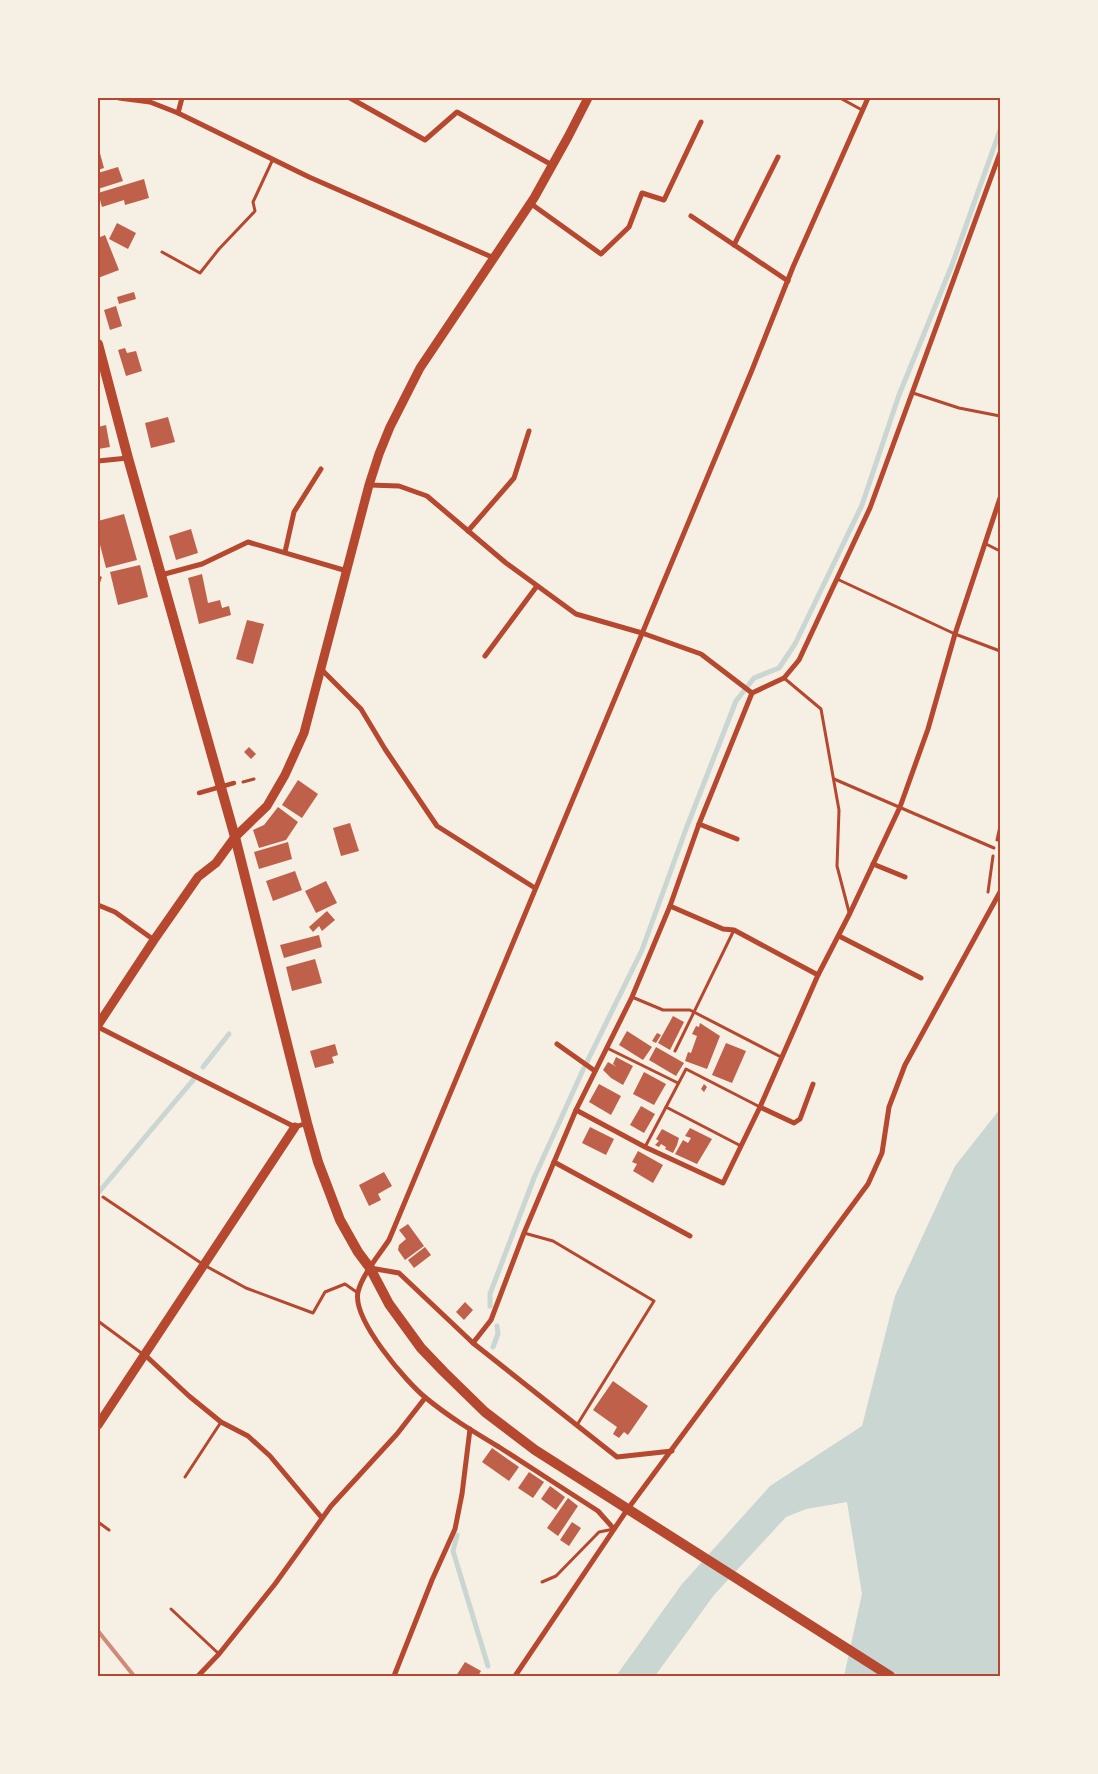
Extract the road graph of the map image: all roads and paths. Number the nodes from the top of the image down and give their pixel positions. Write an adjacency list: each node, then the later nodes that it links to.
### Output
1 (119, 98): 8 (street)
2 (182, 98): 8 (street)
3 (350, 98): 13 (street)
4 (588, 98): 13 (street)
5 (840, 98): 7 (lane)
6 (868, 98): 7 (street)
7 (862, 110): 19 (street)
8 (178, 113): 12 (street)
9 (701, 122): 14 (street)
10 (1000, 153): 21 (street)
11 (778, 157): 16 (street)
12 (273, 159): 17 (lane); 18 (street)
13 (552, 165): 14 (street)
14 (530, 203): 18 (street)
15 (691, 216): 16 (street)
16 (734, 245): 19 (street)
17 (162, 252)
18 (494, 258): 27 (street)
19 (788, 281): 37 (street)
20 (98, 344): 24 (main road)
21 (913, 393): 22 (lane); 35 (street)
22 (1000, 416)
23 (529, 431): 29 (street)
24 (128, 458): 25 (street); 34 (main road)
25 (98, 461)
26 (321, 469): 31 (street)
27 (369, 485): 29 (street); 33 (street)
28 (1000, 498): 30 (street)
29 (468, 531): 36 (street)
30 (986, 544): 32 (lane); 38 (street)
31 (284, 552): 33 (street); 34 (street)
32 (1000, 556)
33 (347, 571): 41 (street)
34 (161, 575): 50 (main road)
35 (836, 579): 38 (lane); 42 (street)
36 (538, 586): 37 (street); 40 (street)
37 (642, 633): 43 (street); 55 (street)
38 (955, 634): 39 (lane); 47 (street)
39 (1000, 651)
40 (485, 656)
41 (321, 669): 50 (street); 55 (street)
42 (784, 678): 43 (street); 44 (lane)
43 (752, 694): 48 (street)
44 (834, 779): 47 (lane); 60 (lane)
45 (234, 784): 46 (street)
46 (199, 793)
47 (900, 807): 52 (lane); 53 (street)
48 (699, 824): 51 (street); 59 (street)
49 (1000, 826): 52 (path)
50 (236, 837): 63 (street); 79 (main road)
51 (737, 839)
52 (994, 848): 57 (path)
53 (873, 864): 54 (street); 60 (street)
54 (905, 877)
55 (535, 888): 88 (street)
56 (1000, 892): 57 (street)
57 (995, 902): 98 (street)
58 (98, 905): 63 (street)
59 (670, 906): 61 (street); 66 (street)
60 (850, 913): 62 (street)
61 (734, 930): 64 (street); 67 (lane)
62 (838, 936): 64 (street); 65 (street)
63 (154, 940): 68 (street)
64 (818, 975): 72 (street)
65 (921, 978)
66 (632, 997): 67 (lane); 70 (street)
67 (694, 1012): 71 (lane); 72 (lane)
68 (98, 1026): 80 (street)
69 (557, 1044): 73 (street)
70 (607, 1047): 73 (street); 74 (lane)
71 (675, 1051)
72 (781, 1057): 77 (street)
73 (595, 1071): 78 (street)
74 (678, 1084): 76 (lane); 77 (lane)
75 (813, 1084): 77 (street)
76 (666, 1107): 81 (lane); 82 (lane)
77 (760, 1107): 81 (street)
78 (576, 1110): 82 (street); 83 (street)
79 (307, 1123): 80 (street); 88 (main road)
80 (295, 1127): 87 (street)
81 (741, 1146): 82 (street)
82 (645, 1147)
83 (554, 1162): 85 (street); 86 (street)
84 (103, 1197): 87 (lane)
85 (524, 1233): 91 (street); 96 (lane)
86 (690, 1236)
87 (204, 1264): 89 (lane); 92 (street)
88 (370, 1268): 89 (street); 91 (street); 100 (main road)
89 (358, 1293): 93 (street)
90 (98, 1322): 92 (lane)
91 (472, 1343): 96 (street)
92 (145, 1355): 94 (street); 95 (street)
93 (425, 1398): 97 (street); 101 (street)
94 (221, 1422): 99 (lane); 101 (street)
95 (98, 1425)
96 (577, 1425): 98 (street)
97 (470, 1429): 103 (street); 109 (street)
98 (672, 1451): 100 (street)
99 (185, 1477)
100 (627, 1510): 103 (street); 111 (main road)
101 (322, 1518): 107 (street)
102 (98, 1522): 104 (lane)
103 (614, 1529): 105 (lane); 110 (street)
104 (109, 1530)
105 (542, 1582)
106 (171, 1609): 107 (lane)
107 (219, 1654): 108 (street)
108 (198, 1676)
109 (394, 1676)
110 (515, 1676)
111 (890, 1676)

